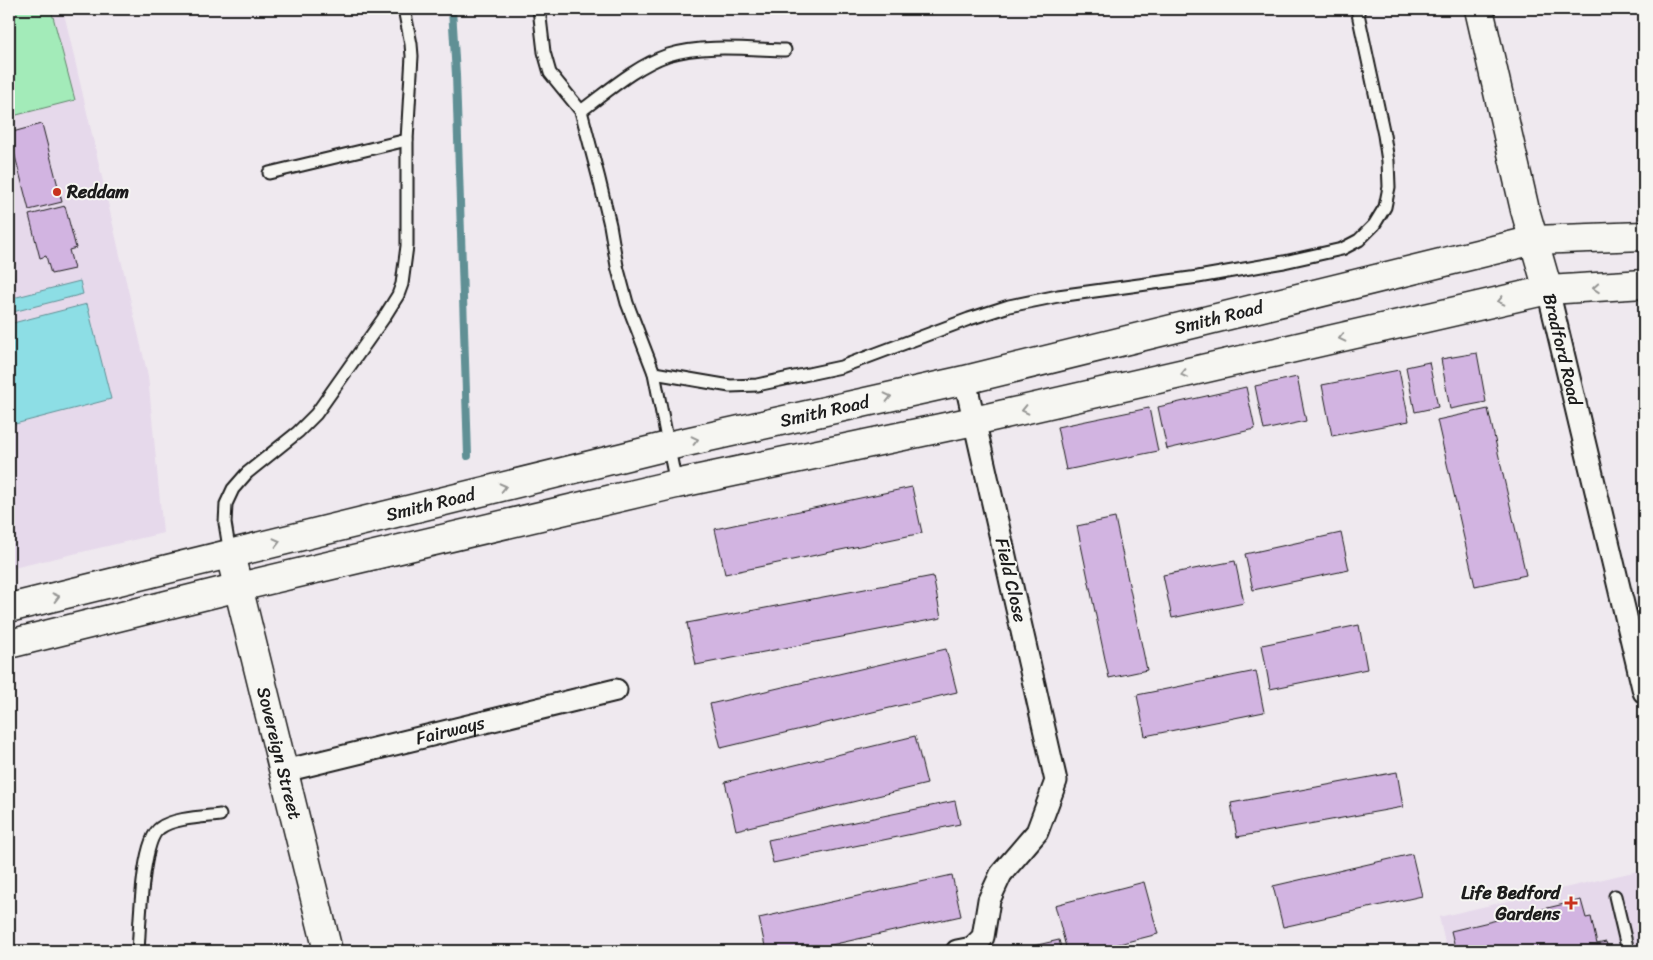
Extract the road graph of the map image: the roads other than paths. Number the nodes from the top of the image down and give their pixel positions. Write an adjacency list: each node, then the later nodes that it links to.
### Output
1 (404, 9): 7 (lane)
2 (539, 9): 6 (lane)
3 (1357, 9): 13 (lane)
4 (1479, 9): 10 (main road, Bradford Road)
5 (786, 50): 6 (lane)
6 (581, 111): 13 (lane)
7 (407, 140): 8 (lane); 18 (lane)
8 (268, 173)
9 (1644, 236): 10 (main road, Smith Road)
10 (1534, 240): 12 (main road, Bradford Road); 14 (main road, Smith Road)
11 (1644, 284): 12 (main road, Smith Road, one-way to 12)
12 (1548, 290): 15 (main road, Smith Road, one-way to 15); 23 (street, Bradford Road)
13 (654, 372): 16 (lane)
14 (965, 380): 15 (street, Field Close); 16 (main road, Smith Road, one-way to 14)
15 (974, 421): 17 (main road, Smith Road); 29 (street, Field Close)
16 (668, 446): 17 (lane); 18 (main road, Smith Road, one-way to 16)
17 (676, 484): 19 (main road, Smith Road)
18 (230, 554): 19 (main road, Sovereign Street); 20 (main road, Smith Road, one-way to 18)
19 (239, 587): 21 (main road, Smith Road); 24 (main road, Sovereign Street)
20 (9, 608)
21 (9, 644)
22 (616, 690): 24 (street, Fairways)
23 (1644, 692)
24 (284, 771): 28 (main road, Sovereign Street)
25 (220, 815): 27 (lane)
26 (1615, 896): 30 (lane)
27 (138, 951)
28 (328, 951)
29 (958, 951)
30 (1628, 951)

